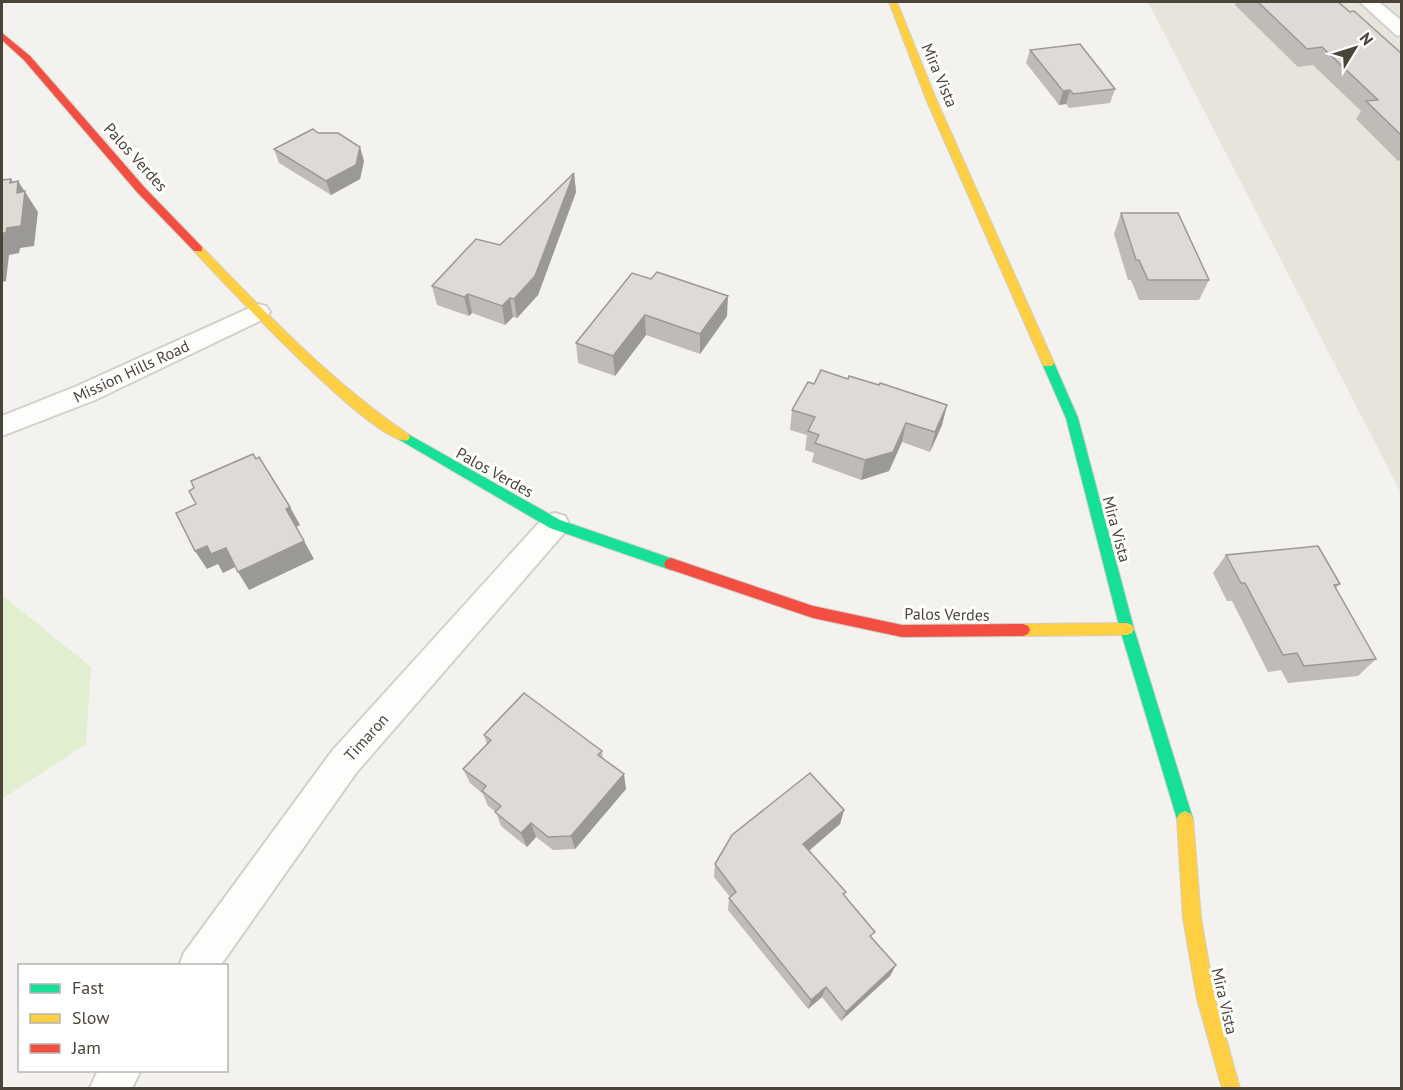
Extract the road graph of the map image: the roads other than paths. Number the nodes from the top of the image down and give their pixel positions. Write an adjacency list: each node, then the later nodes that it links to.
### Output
1 (893, 2): 8 (street, Mira Vista)
2 (1370, 2): 3 (street)
3 (1401, 31)
4 (2, 36): 5 (street, Palos Verdes)
5 (258, 312): 6 (street, Mission Hills Road); 7 (street, Palos Verdes)
6 (2, 426)
7 (555, 524): 8 (street, Palos Verdes); 9 (street, Timaron)
8 (1127, 629): 12 (street, Mira Vista)
9 (198, 964)
10 (121, 1072): 11 (street)
11 (110, 1089)
12 (1231, 1089)

